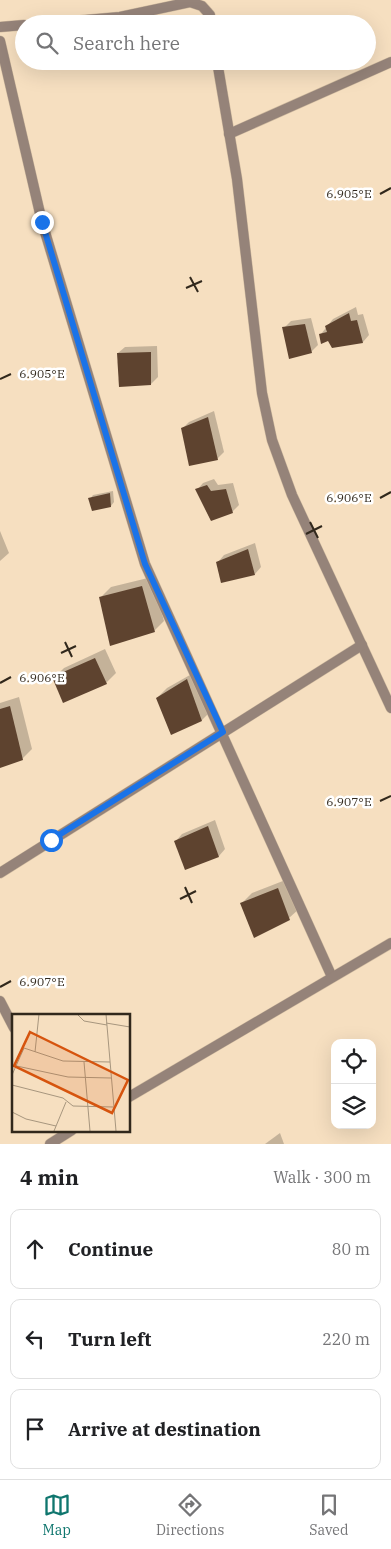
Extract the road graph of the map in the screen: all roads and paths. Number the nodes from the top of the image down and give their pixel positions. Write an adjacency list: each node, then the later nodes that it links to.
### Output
1 (129, 15): 2 (street)
2 (210, 15)
3 (15, 26): 4 (street)
4 (0, 27)
5 (0, 40): 13 (street)
6 (391, 62): 7 (street)
7 (376, 69)
8 (218, 70): 10 (street)
9 (373, 70): 10 (street)
10 (229, 134): 11 (street)
11 (362, 645): 12 (street); 13 (street)
12 (391, 708)
13 (223, 732): 14 (street); 16 (street)
14 (0, 873)
15 (391, 943): 16 (street)
16 (332, 978): 19 (street)
17 (0, 1001): 18 (street)
18 (12, 1024)
19 (130, 1096)
20 (67, 1132): 21 (street)
21 (50, 1144)

